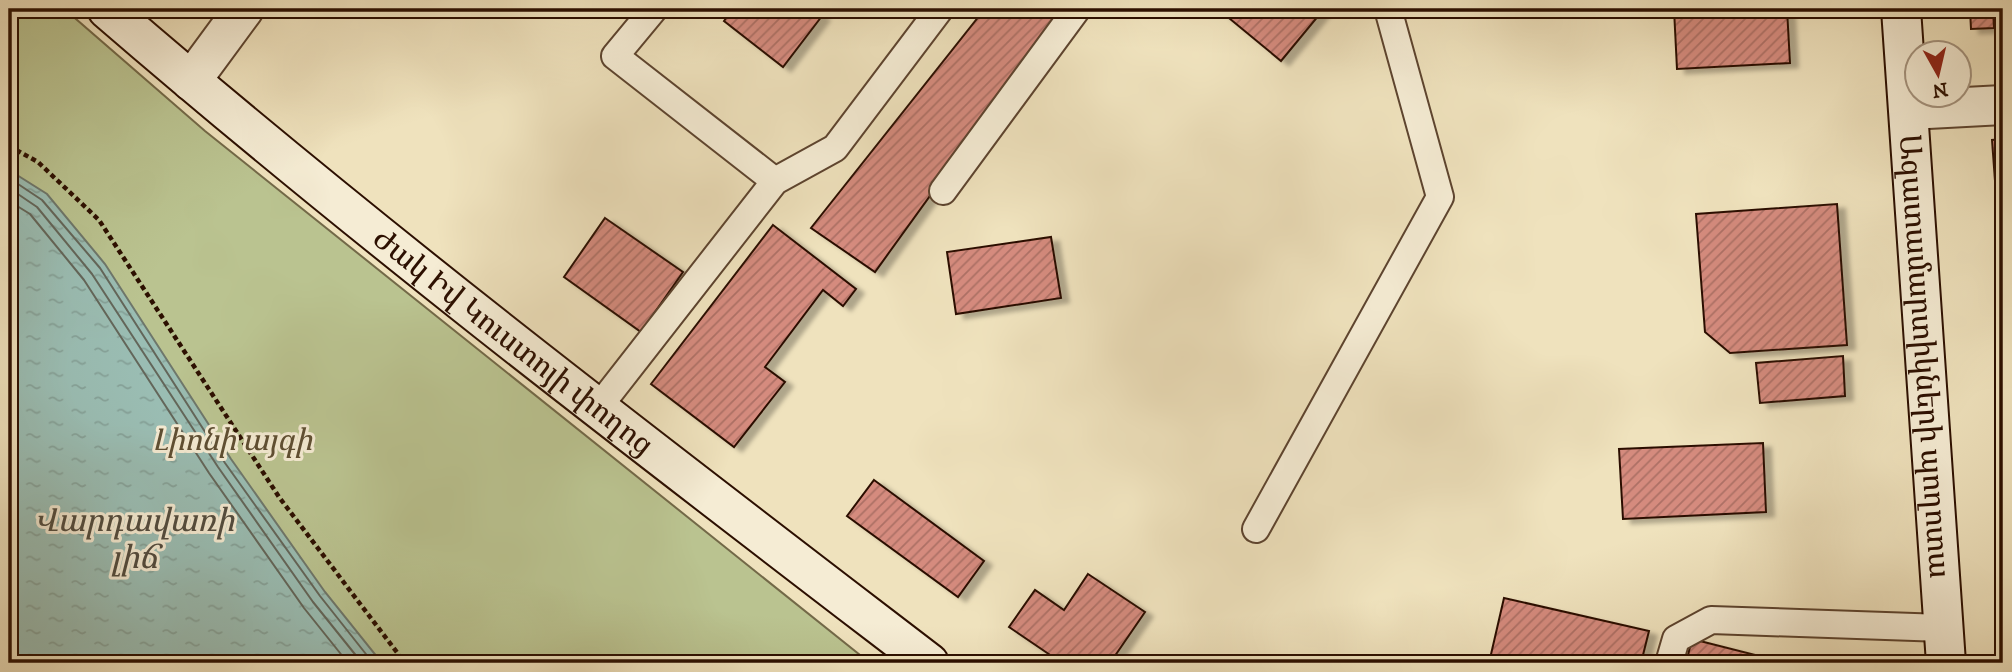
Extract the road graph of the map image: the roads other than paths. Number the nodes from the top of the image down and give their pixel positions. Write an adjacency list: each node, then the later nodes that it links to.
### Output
1 (107, 9): 8 (main road, Ժակ Իվ Կուստոյի փողոց)
2 (244, 9): 8 (main road)
3 (654, 9): 11 (lane)
4 (940, 9): 11 (lane)
5 (1077, 9): 12 (lane)
6 (1388, 9): 14 (lane)
7 (1901, 9): 10 (main road, Ազատամարտիկների պողոտա)
8 (191, 81): 13 (main road, Ժակ Իվ Կուստոյի փողոց)
9 (2003, 105): 10 (main road)
10 (1909, 110): 15 (main road, Ազատամարտիկների պողոտա)
11 (775, 181): 13 (lane)
12 (943, 191)
13 (597, 409): 16 (main road, Ժակ Իվ Կուստոյի փողոց)
14 (1256, 529)
15 (1944, 646): 17 (lane)
16 (929, 663)
17 (1669, 663)

